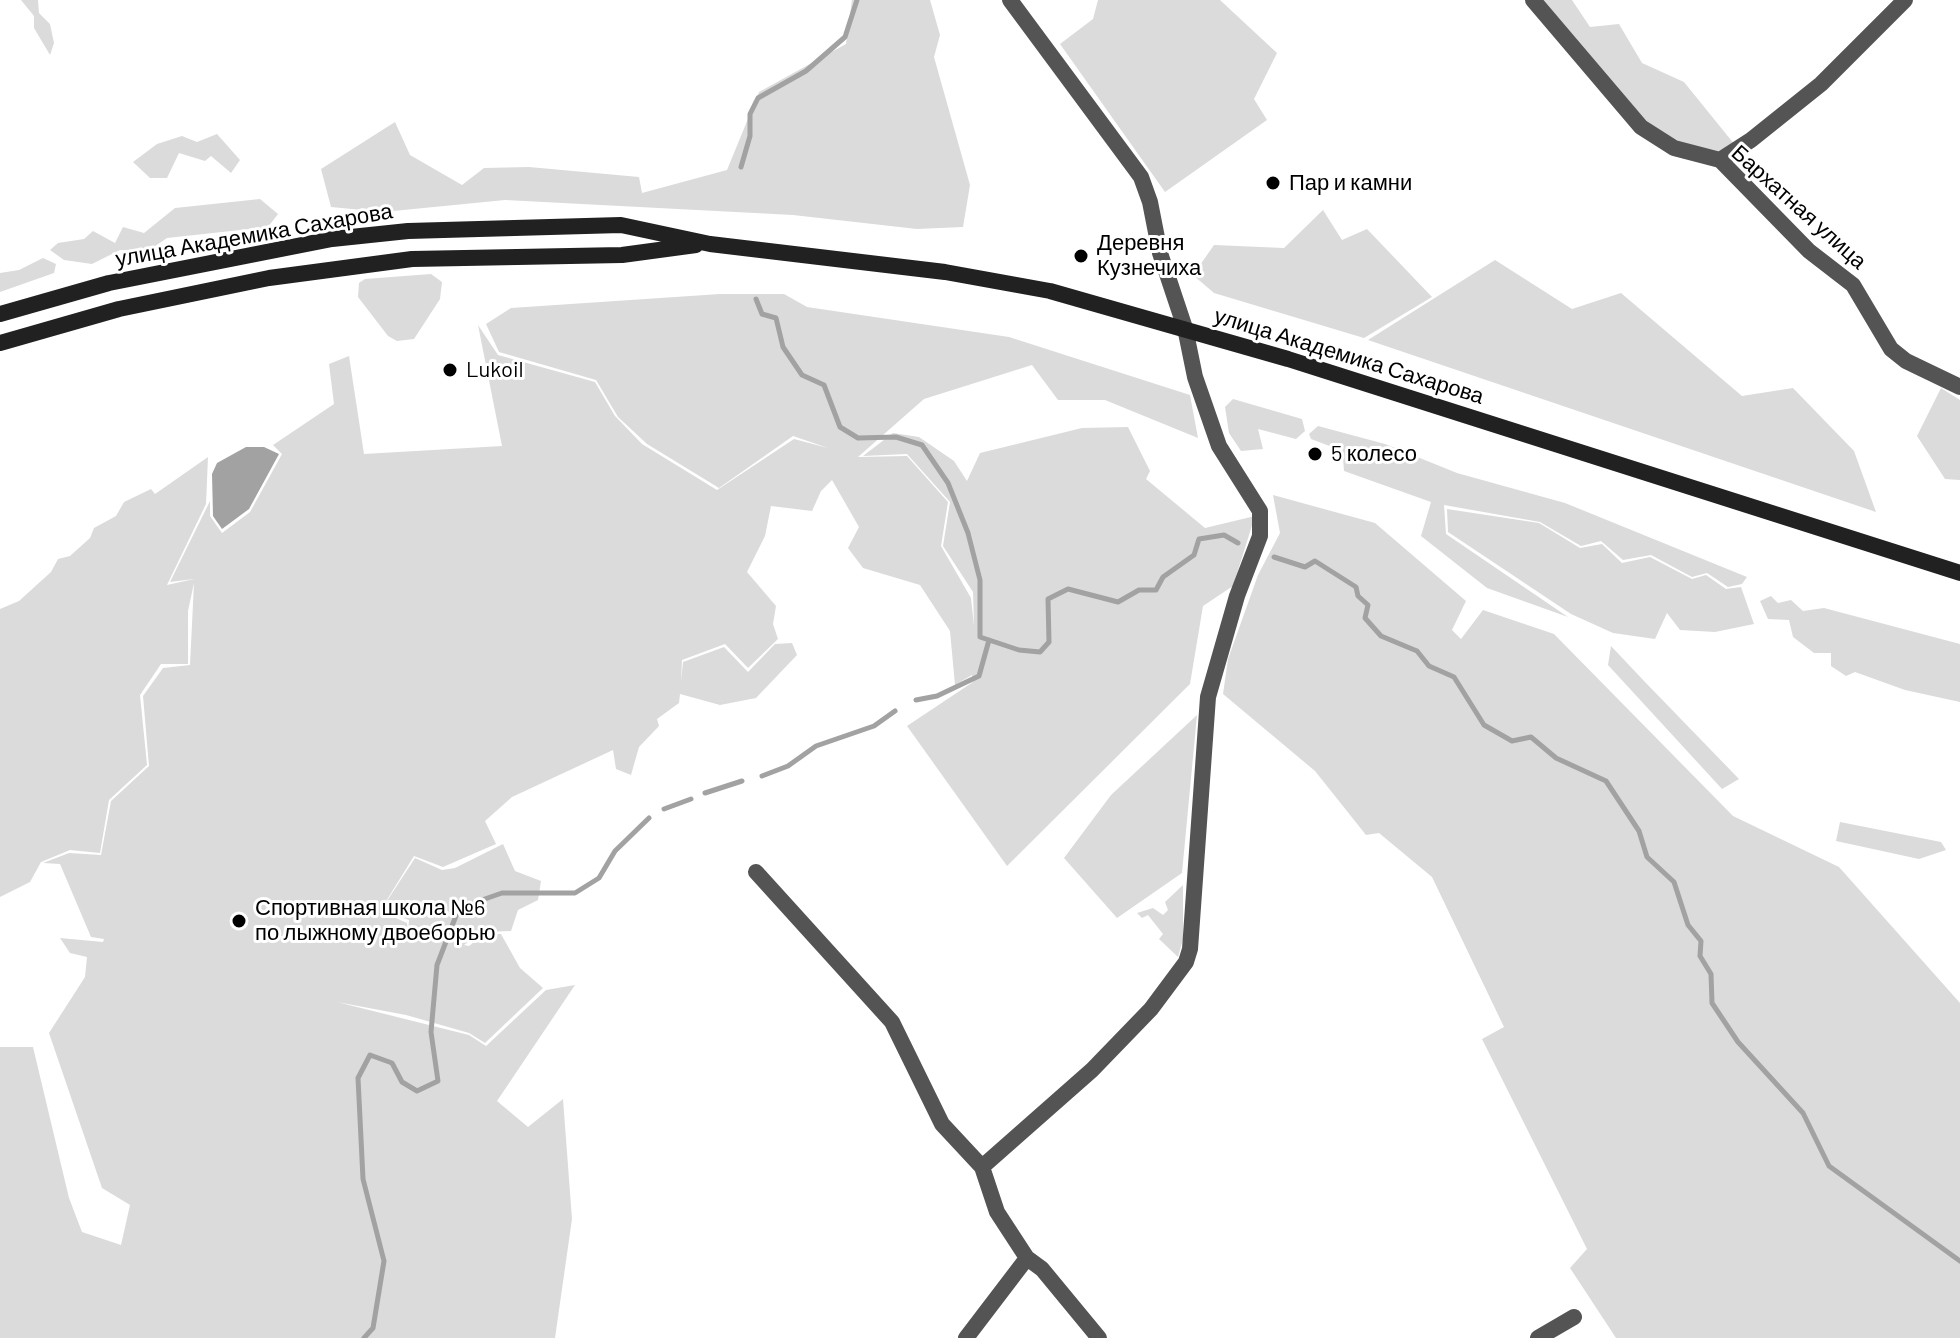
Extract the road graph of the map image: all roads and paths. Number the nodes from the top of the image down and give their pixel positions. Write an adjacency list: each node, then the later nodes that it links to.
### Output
1 (1010, 0): 7 (street)
2 (1533, 0): 4 (street, Бархатная улица)
3 (1905, 0): 4 (street)
4 (1720, 160): 9 (street, Бархатная улица)
5 (710, 244): 6 (main road, улица Академика Сахарова); 7 (main road, улица Академика Сахарова); 8 (main road, улица Академика Сахарова)
6 (0, 314)
7 (1185, 328): 10 (main road, улица Академика Сахарова); 12 (street)
8 (0, 343)
9 (1960, 387)
10 (1960, 573)
11 (756, 872): 12 (street)
12 (982, 1167): 13 (street)
13 (1027, 1258): 15 (street); 16 (street)
14 (1574, 1317): 17 (street)
15 (966, 1338)
16 (1099, 1338)
17 (1538, 1338)

